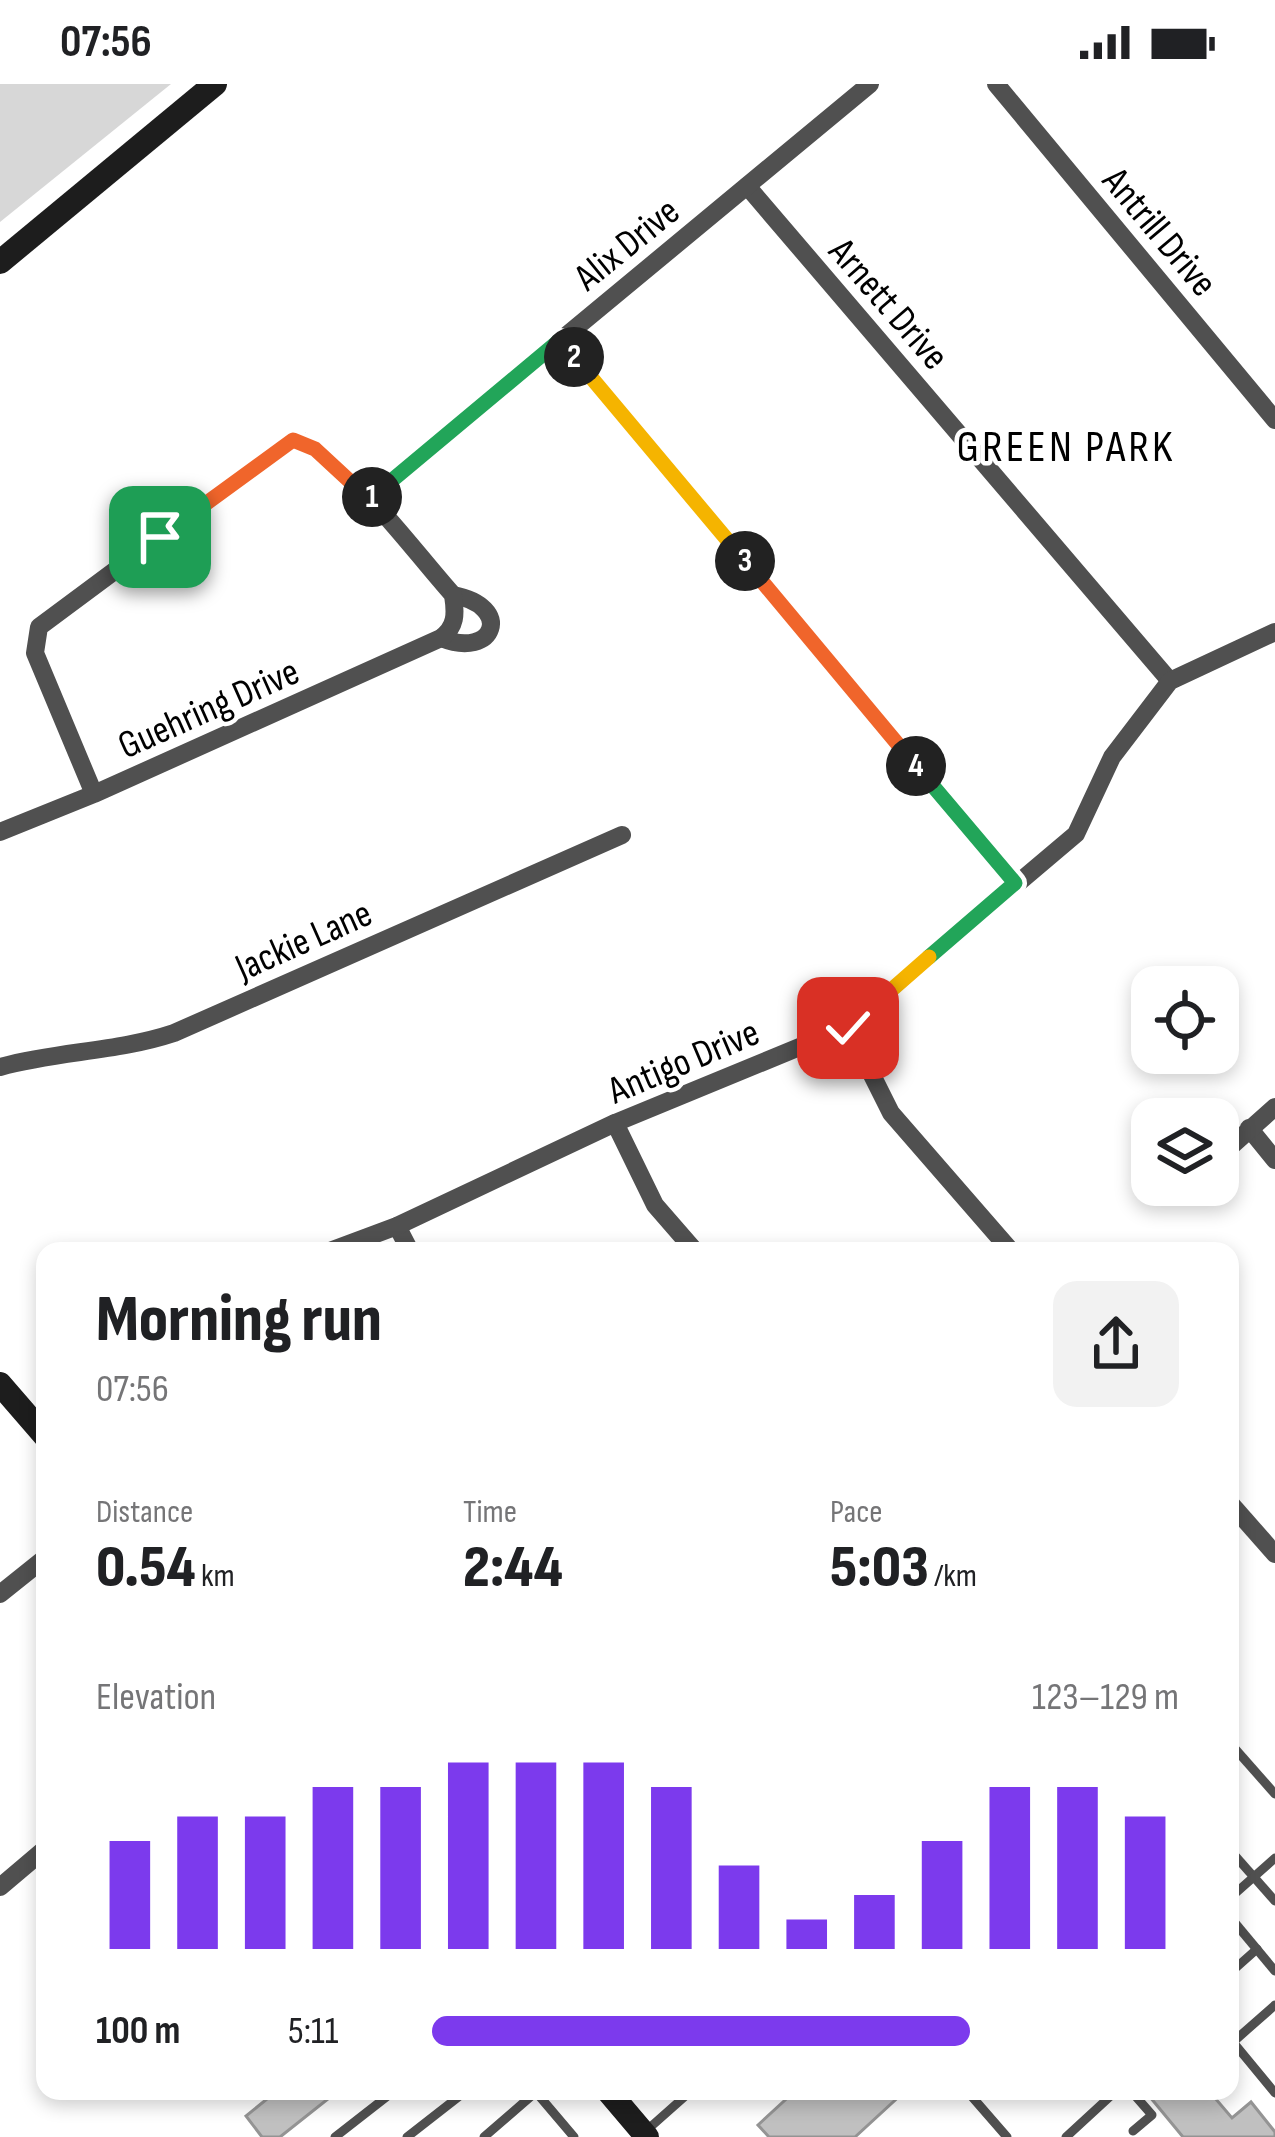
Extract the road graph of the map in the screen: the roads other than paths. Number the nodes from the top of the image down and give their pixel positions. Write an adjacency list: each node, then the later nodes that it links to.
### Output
1 (215, 84): 5 (street)
2 (870, 84): 4 (street, Alix Drive)
3 (996, 84): 7 (street, Antrill Drive)
4 (746, 186): 6 (street, Alix Drive); 12 (street, Arnett Drive)
5 (0, 262)
6 (560, 340): 8 (street, Alix Drive); 16 (street)
7 (1275, 420)
8 (369, 499): 9 (street, Guehring Drive); 13 (street, Guehring Drive)
9 (453, 596): 11 (street); 11 (street, Guehring Drive)
10 (1275, 632): 12 (street, Antigo Drive)
11 (441, 638): 13 (street, Guehring Drive)
12 (1170, 681): 16 (street, Antigo Drive)
13 (94, 794): 14 (street, Guehring Drive)
14 (0, 832)
15 (622, 835): 18 (street, Jackie Lane)
16 (1015, 883): 17 (street, Antigo Drive)
17 (848, 1028): 20 (street, Antigo Drive); 28 (street)
18 (0, 1067)
19 (1275, 1107): 21 (street)
20 (615, 1123): 24 (street, Antigo Drive); 27 (street)
21 (1250, 1128): 22 (street); 23 (street)
22 (1239, 1138)
23 (1275, 1160)
24 (397, 1226): 25 (street, Antigo Drive); 26 (street)
25 (354, 1242)
26 (405, 1242)
27 (687, 1242)
28 (1003, 1242)
29 (0, 1384): 30 (street)
30 (36, 1426)
31 (1239, 1513): 32 (street)
32 (1275, 1554)
33 (36, 1565): 34 (street)
34 (0, 1594)
35 (1239, 1753): 36 (lane)
36 (1275, 1794)
37 (36, 1857): 40 (street)
38 (1275, 1858): 42 (lane)
39 (1239, 1861): 42 (lane)
40 (29, 1863): 41 (street); 43 (street)
41 (36, 1870)
42 (1253, 1877): 44 (lane); 45 (lane)
43 (0, 1887)
44 (1239, 1890)
45 (1275, 1901)
46 (1239, 1928): 47 (lane)
47 (1257, 1949): 48 (lane); 49 (lane)
48 (1239, 1965)
49 (1275, 1971)
50 (1275, 2005): 51 (lane)
51 (1239, 2037)
52 (1239, 2049): 53 (lane)
53 (1275, 2092)
54 (382, 2100): 66 (lane)
55 (454, 2100): 67 (lane)
56 (526, 2100): 63 (lane)
57 (543, 2100): 70 (lane)
58 (616, 2100): 64 (street)
59 (682, 2100): 64 (lane)
60 (975, 2100): 71 (lane)
61 (1106, 2100): 72 (lane)
62 (1139, 2100): 65 (lane)
63 (498, 2125): 68 (lane); 69 (lane)
64 (645, 2135)
65 (1132, 2135)
66 (335, 2137)
67 (407, 2137)
68 (484, 2137)
69 (508, 2137)
70 (574, 2137)
71 (1006, 2137)
72 (1066, 2137)

